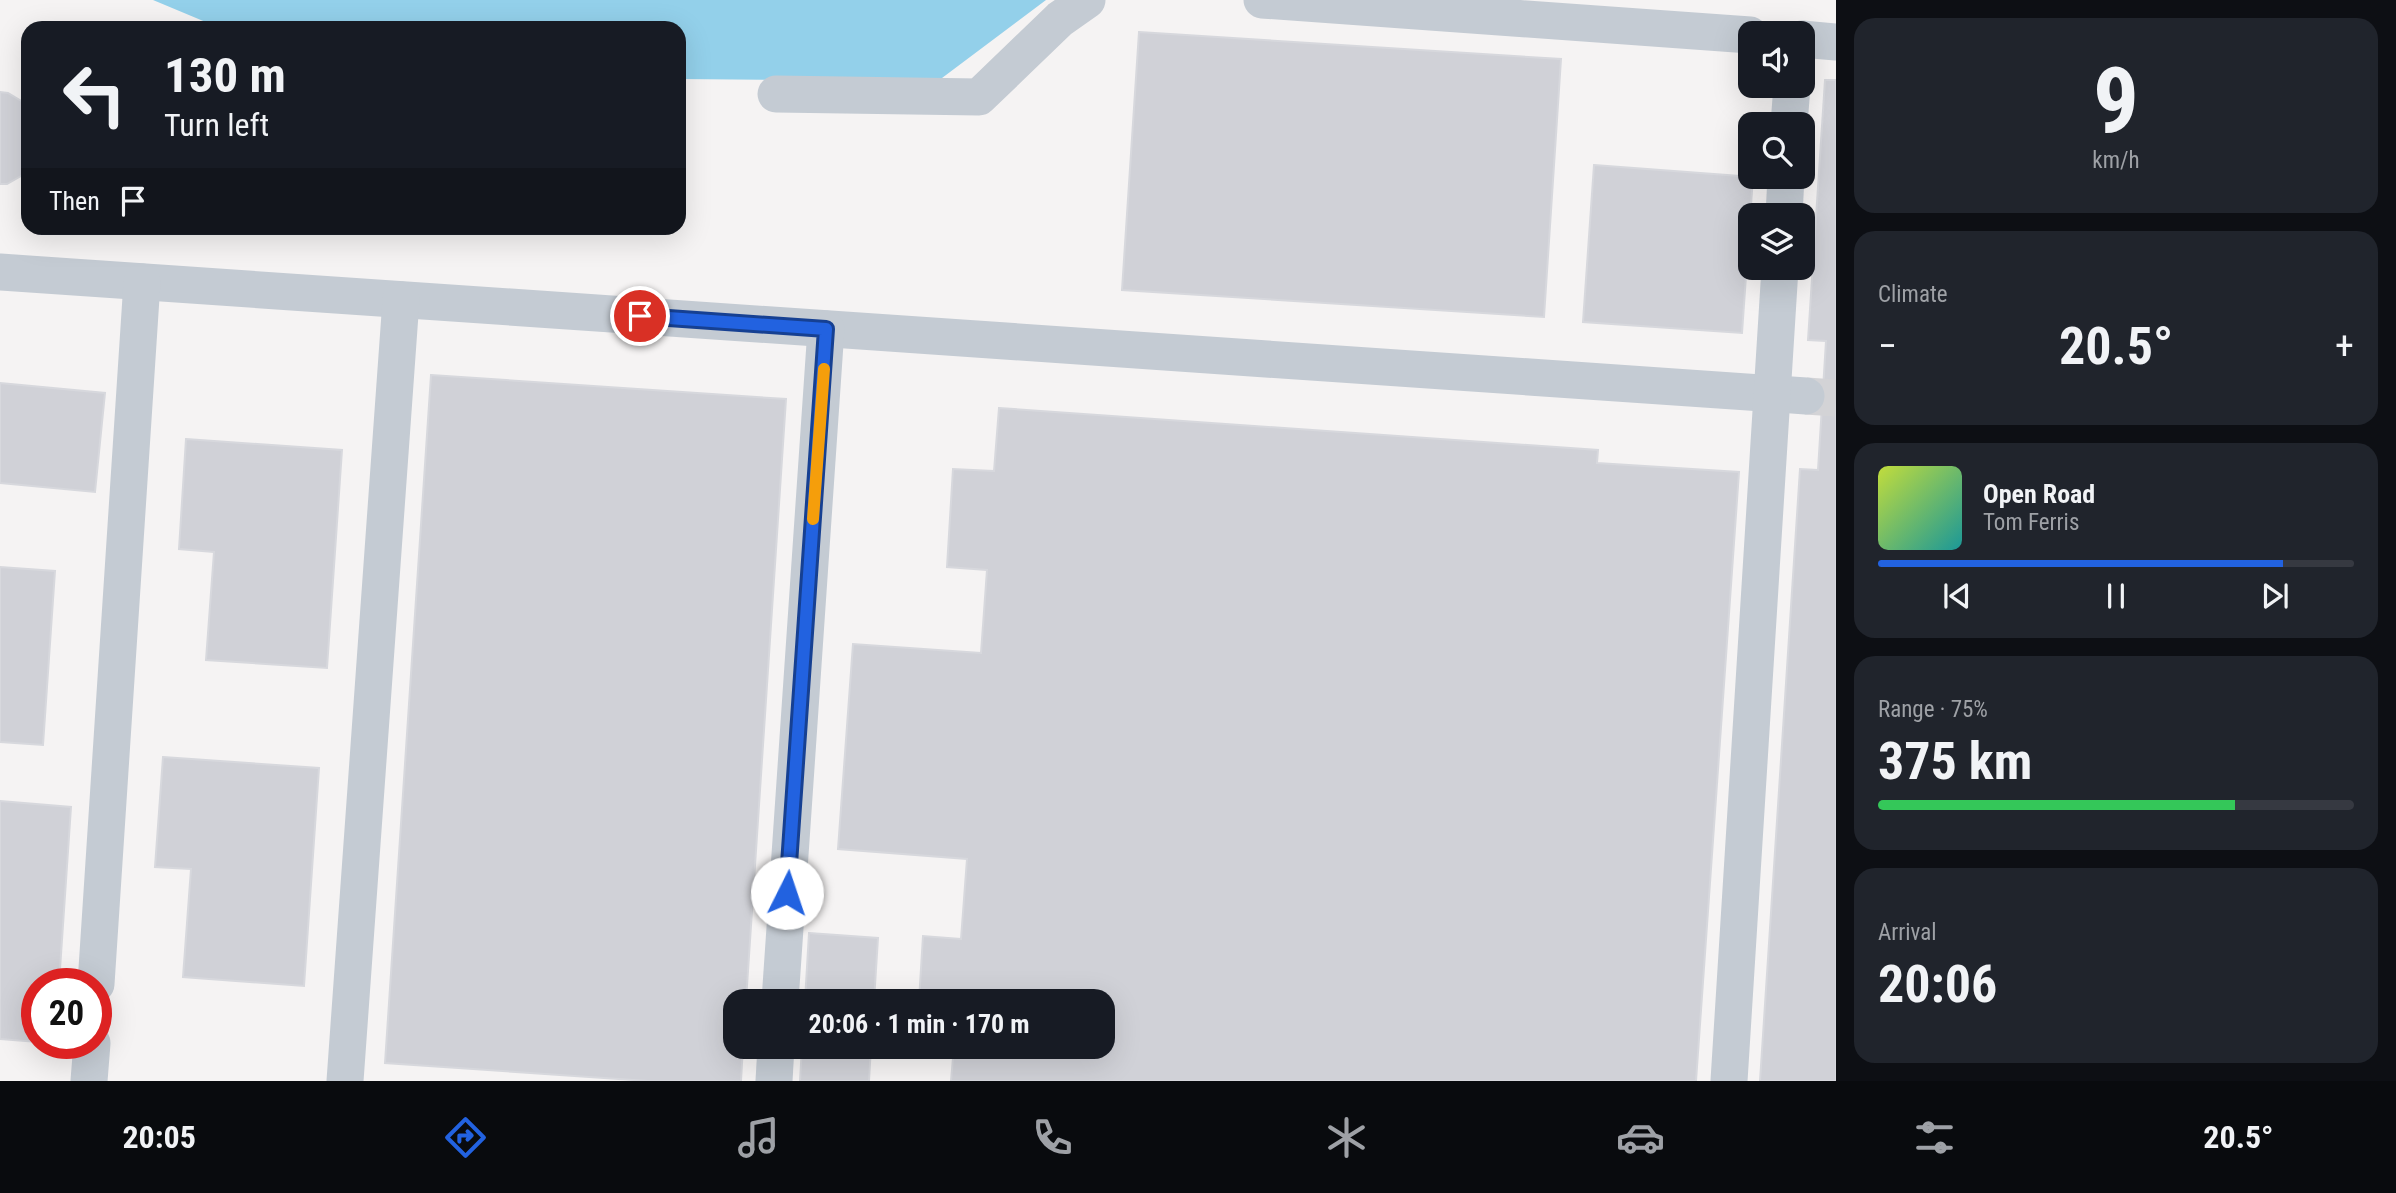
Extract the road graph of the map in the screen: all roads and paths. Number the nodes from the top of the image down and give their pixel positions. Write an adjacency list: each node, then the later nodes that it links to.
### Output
1 (1087, 0): 6 (lane)
2 (1262, 0): 3 (lane)
3 (1738, 34)
4 (1815, 40): 5 (lane)
5 (1836, 42)
6 (776, 94)
7 (0, 272): 9 (lane)
8 (1781, 280): 12 (lane)
9 (142, 282): 10 (lane); 13 (lane)
10 (401, 300): 11 (lane); 18 (lane)
11 (826, 329): 12 (lane); 14 (lane)
12 (1789, 395): 20 (lane)
13 (97, 968)
14 (781, 989)
15 (91, 1059): 17 (lane)
16 (775, 1059): 19 (lane)
17 (89, 1081)
18 (345, 1081)
19 (774, 1081)
20 (1729, 1081)

